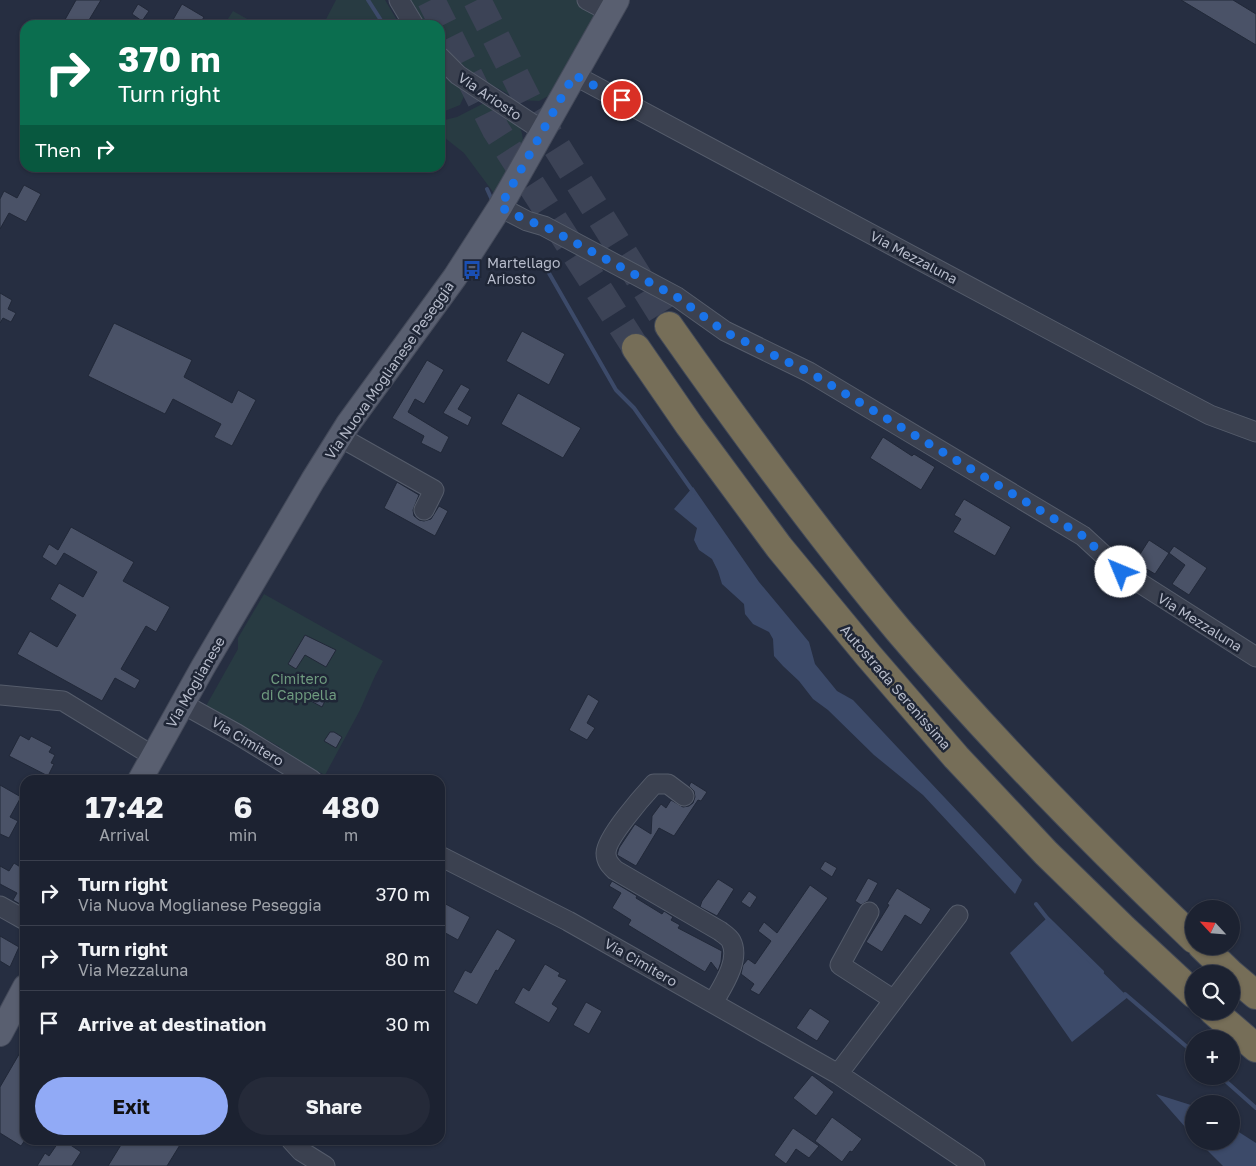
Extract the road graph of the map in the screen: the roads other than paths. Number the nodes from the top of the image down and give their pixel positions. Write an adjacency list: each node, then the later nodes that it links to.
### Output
1 (399, 0): 4 (street)
2 (587, 0): 3 (street)
3 (614, 6): 6 (main road, Via Nuova Moglianese Peseggia)
4 (411, 20)
5 (445, 62): 7 (street, Via Ariosto)
6 (574, 75): 7 (main road, Via Nuova Moglianese Peseggia); 11 (street, Via Mezzaluna)
7 (542, 131): 8 (main road, Via Nuova Moglianese Peseggia)
8 (500, 207): 12 (main road, Via Nuova Moglianese Peseggia); 15 (street, Via Mezzaluna)
9 (669, 326): 27 (highway)
10 (636, 348): 31 (highway, Autostrada Serenissima)
11 (1256, 432)
12 (340, 436): 13 (street); 14 (main road, Via Nuova Moglianese Peseggia)
13 (424, 510)
14 (252, 585): 17 (main road, Via Moglianese)
15 (1256, 657)
16 (0, 695): 18 (street)
17 (183, 704): 18 (main road, Via Moglianese); 20 (street, Via Cimitero)
18 (153, 756): 19 (main road, Via Moglianese)
19 (143, 775)
20 (304, 775)
21 (684, 796): 35 (street)
22 (445, 859): 35 (street, Via Cimitero)
23 (0, 906): 26 (street)
24 (869, 912): 34 (street)
25 (958, 915): 34 (street)
26 (20, 917)
27 (1185, 930)
28 (1211, 955): 29 (highway)
29 (1222, 965)
30 (1240, 982): 32 (highway)
31 (1185, 986)
32 (1256, 995)
33 (20, 996): 37 (main road)
34 (894, 1000): 39 (street)
35 (713, 1003): 39 (street, Via Cimitero)
36 (1223, 1020): 38 (highway)
37 (0, 1034)
38 (1256, 1048)
39 (838, 1074): 42 (street, Via Cimitero)
40 (296, 1145): 41 (street)
41 (325, 1166)
42 (975, 1166)

